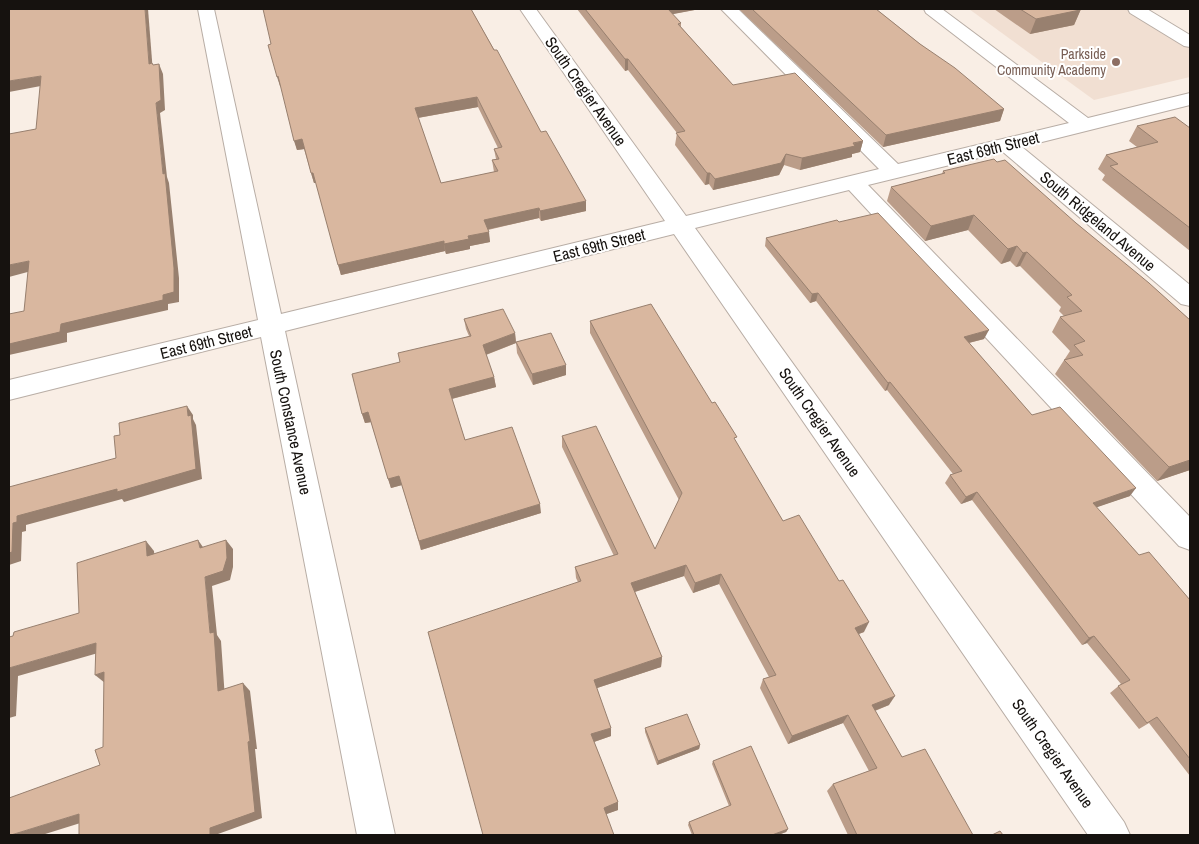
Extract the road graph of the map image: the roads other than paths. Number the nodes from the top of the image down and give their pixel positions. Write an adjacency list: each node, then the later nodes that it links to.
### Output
1 (206, 9): 16 (street, South Constance Avenue)
2 (528, 9): 14 (street, South Cregier Avenue)
3 (729, 9): 12 (street)
4 (932, 9): 9 (street)
5 (1136, 9): 6 (street)
6 (1190, 42)
7 (1190, 99): 8 (street, East 69th Street)
8 (1150, 109): 9 (street, East 69th Street); 10 (street)
9 (1084, 125): 11 (street, East 69th Street)
10 (1173, 126)
11 (1006, 144): 12 (street, East 69th Street); 15 (street, South Ridgeland Avenue)
12 (894, 172): 13 (street, East 69th Street)
13 (853, 182): 14 (street, East 69th Street); 18 (street)
14 (680, 225): 16 (street, East 69th Street); 20 (street, South Cregier Avenue)
15 (1190, 298)
16 (271, 326): 17 (street, East 69th Street); 19 (street, South Constance Avenue)
17 (9, 390)
18 (1190, 537)
19 (376, 835)
20 (1111, 835)

